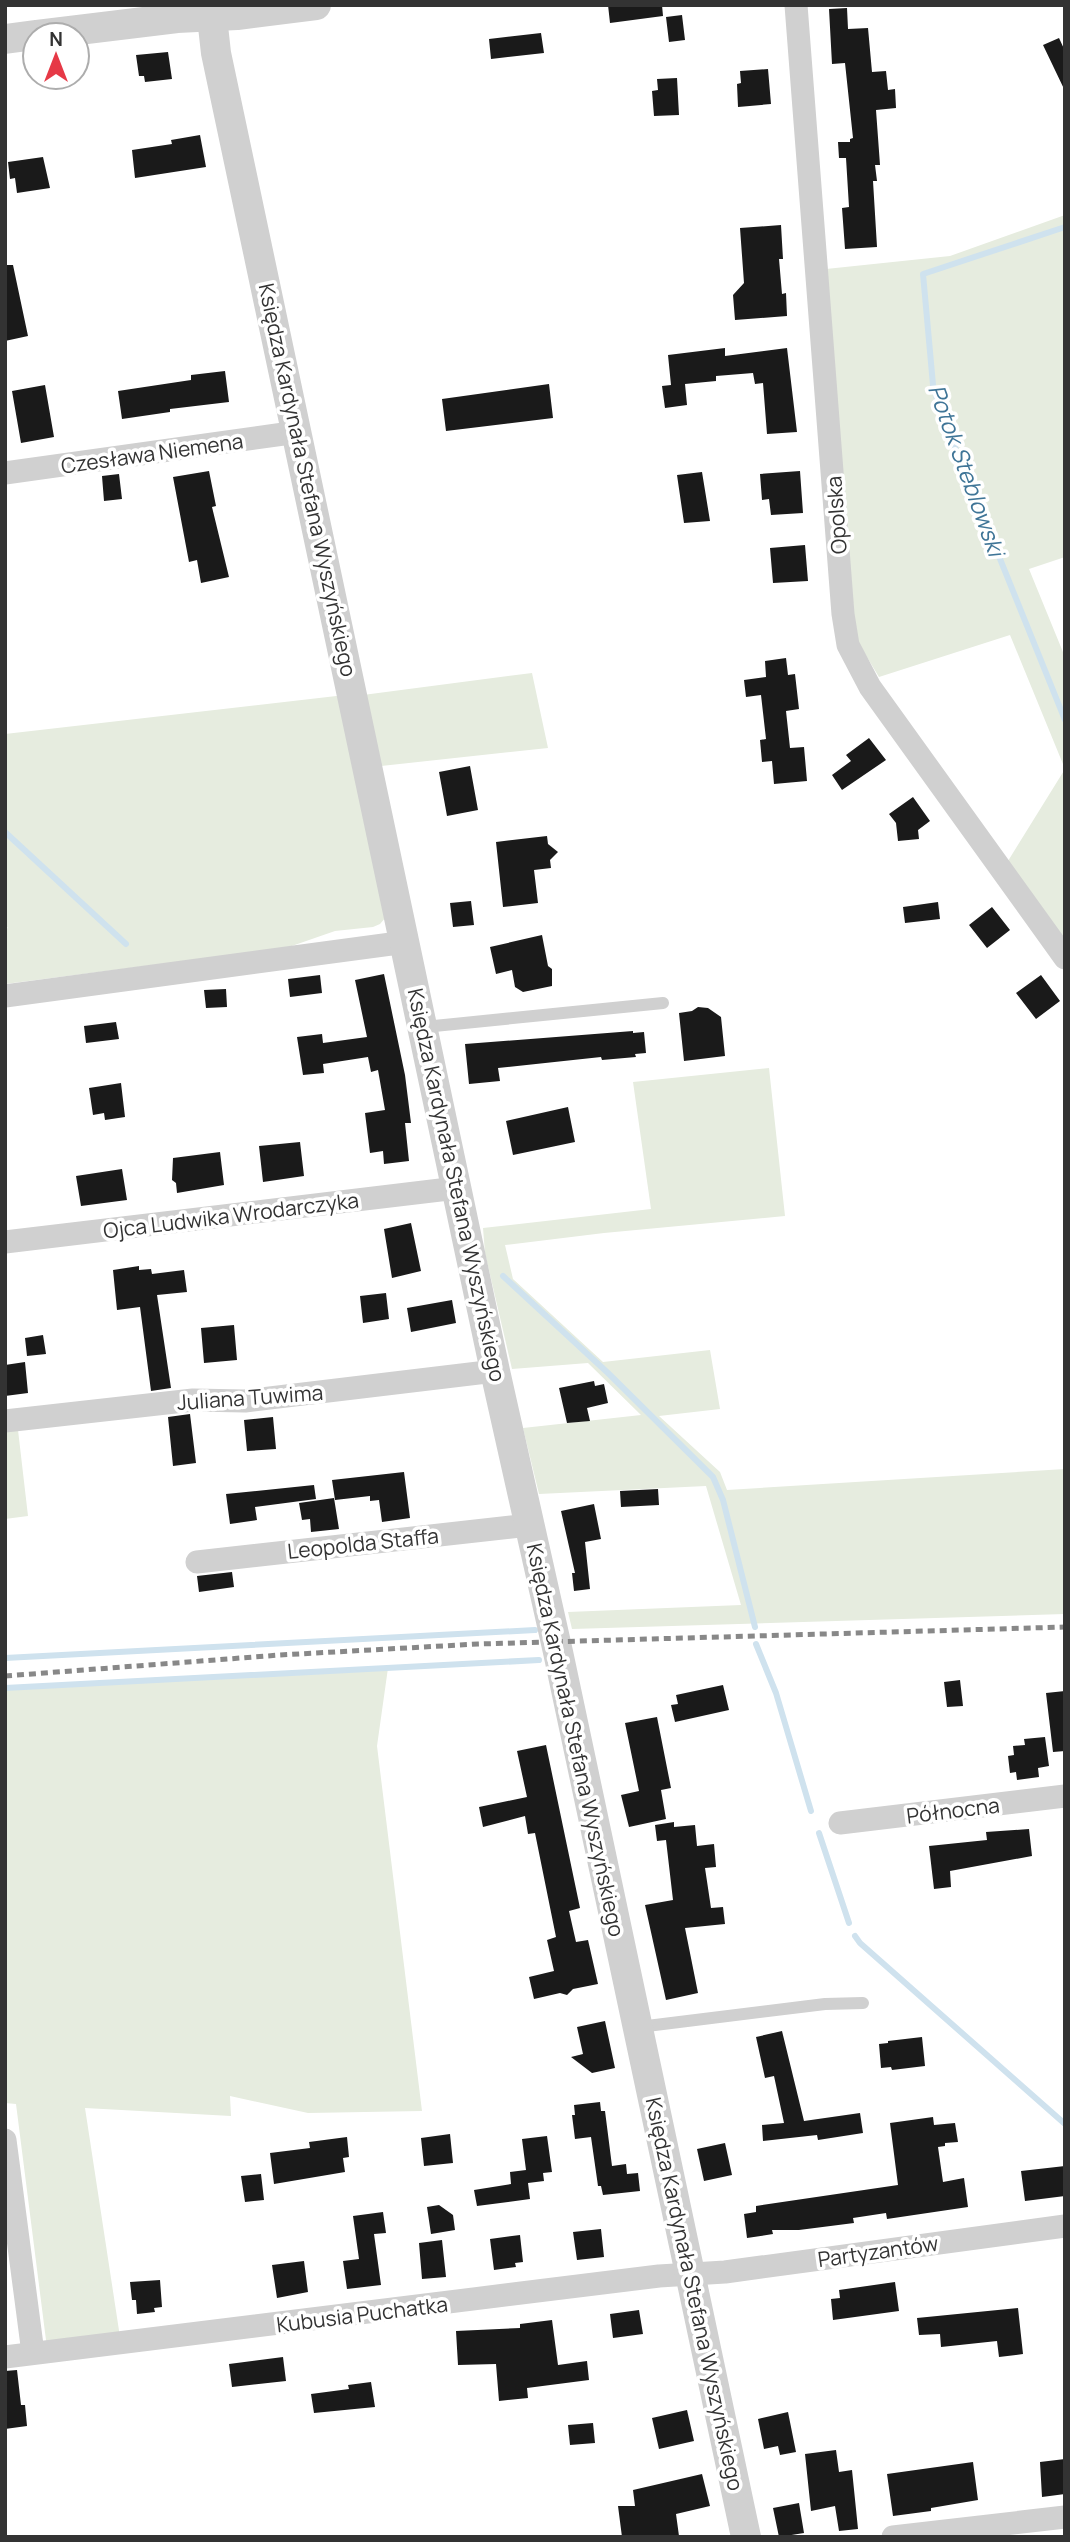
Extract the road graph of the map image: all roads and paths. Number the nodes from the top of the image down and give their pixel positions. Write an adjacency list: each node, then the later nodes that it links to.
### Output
1 (316, 5): 3 (street)
2 (796, 5): 8 (street, Opolska)
3 (211, 11): 4 (street); 5 (street, Księdza Kardynała Stefana Wyszyńskiego)
4 (91, 28)
5 (298, 432): 6 (street, Czesława Niemena); 7 (street, Księdza Kardynała Stefana Wyszyńskiego)
6 (5, 472)
7 (406, 943): 9 (street); 11 (street, Księdza Kardynała Stefana Wyszyńskiego)
8 (1065, 958)
9 (5, 996)
10 (663, 1003): 11 (lane)
11 (424, 1027): 12 (street, Księdza Kardynała Stefana Wyszyńskiego)
12 (457, 1188): 13 (street, Ojca Ludwika Wrodarczyka); 14 (street, Księdza Kardynała Stefana Wyszyńskiego)
13 (5, 1242)
14 (495, 1371): 15 (street, Juliana Tuwima); 16 (street, Księdza Kardynała Stefana Wyszyńskiego)
15 (5, 1421)
16 (528, 1525): 17 (street, Leopolda Staffa); 21 (street, Księdza Kardynała Stefana Wyszyńskiego)
17 (197, 1562)
18 (1065, 1796): 19 (street, Północna)
19 (840, 1823)
20 (863, 2003): 21 (lane)
21 (638, 2027): 24 (street, Księdza Kardynała Stefana Wyszyńskiego)
22 (5, 2140): 25 (street)
23 (1065, 2226): 24 (street, Partyzantów)
24 (690, 2274): 25 (street, Kubusia Puchatka); 28 (street, Księdza Kardynała Stefana Wyszyńskiego)
25 (33, 2353): 26 (street, Kubusia Puchatka)
26 (5, 2357)
27 (1065, 2516): 29 (street)
28 (746, 2537)
29 (893, 2537)

